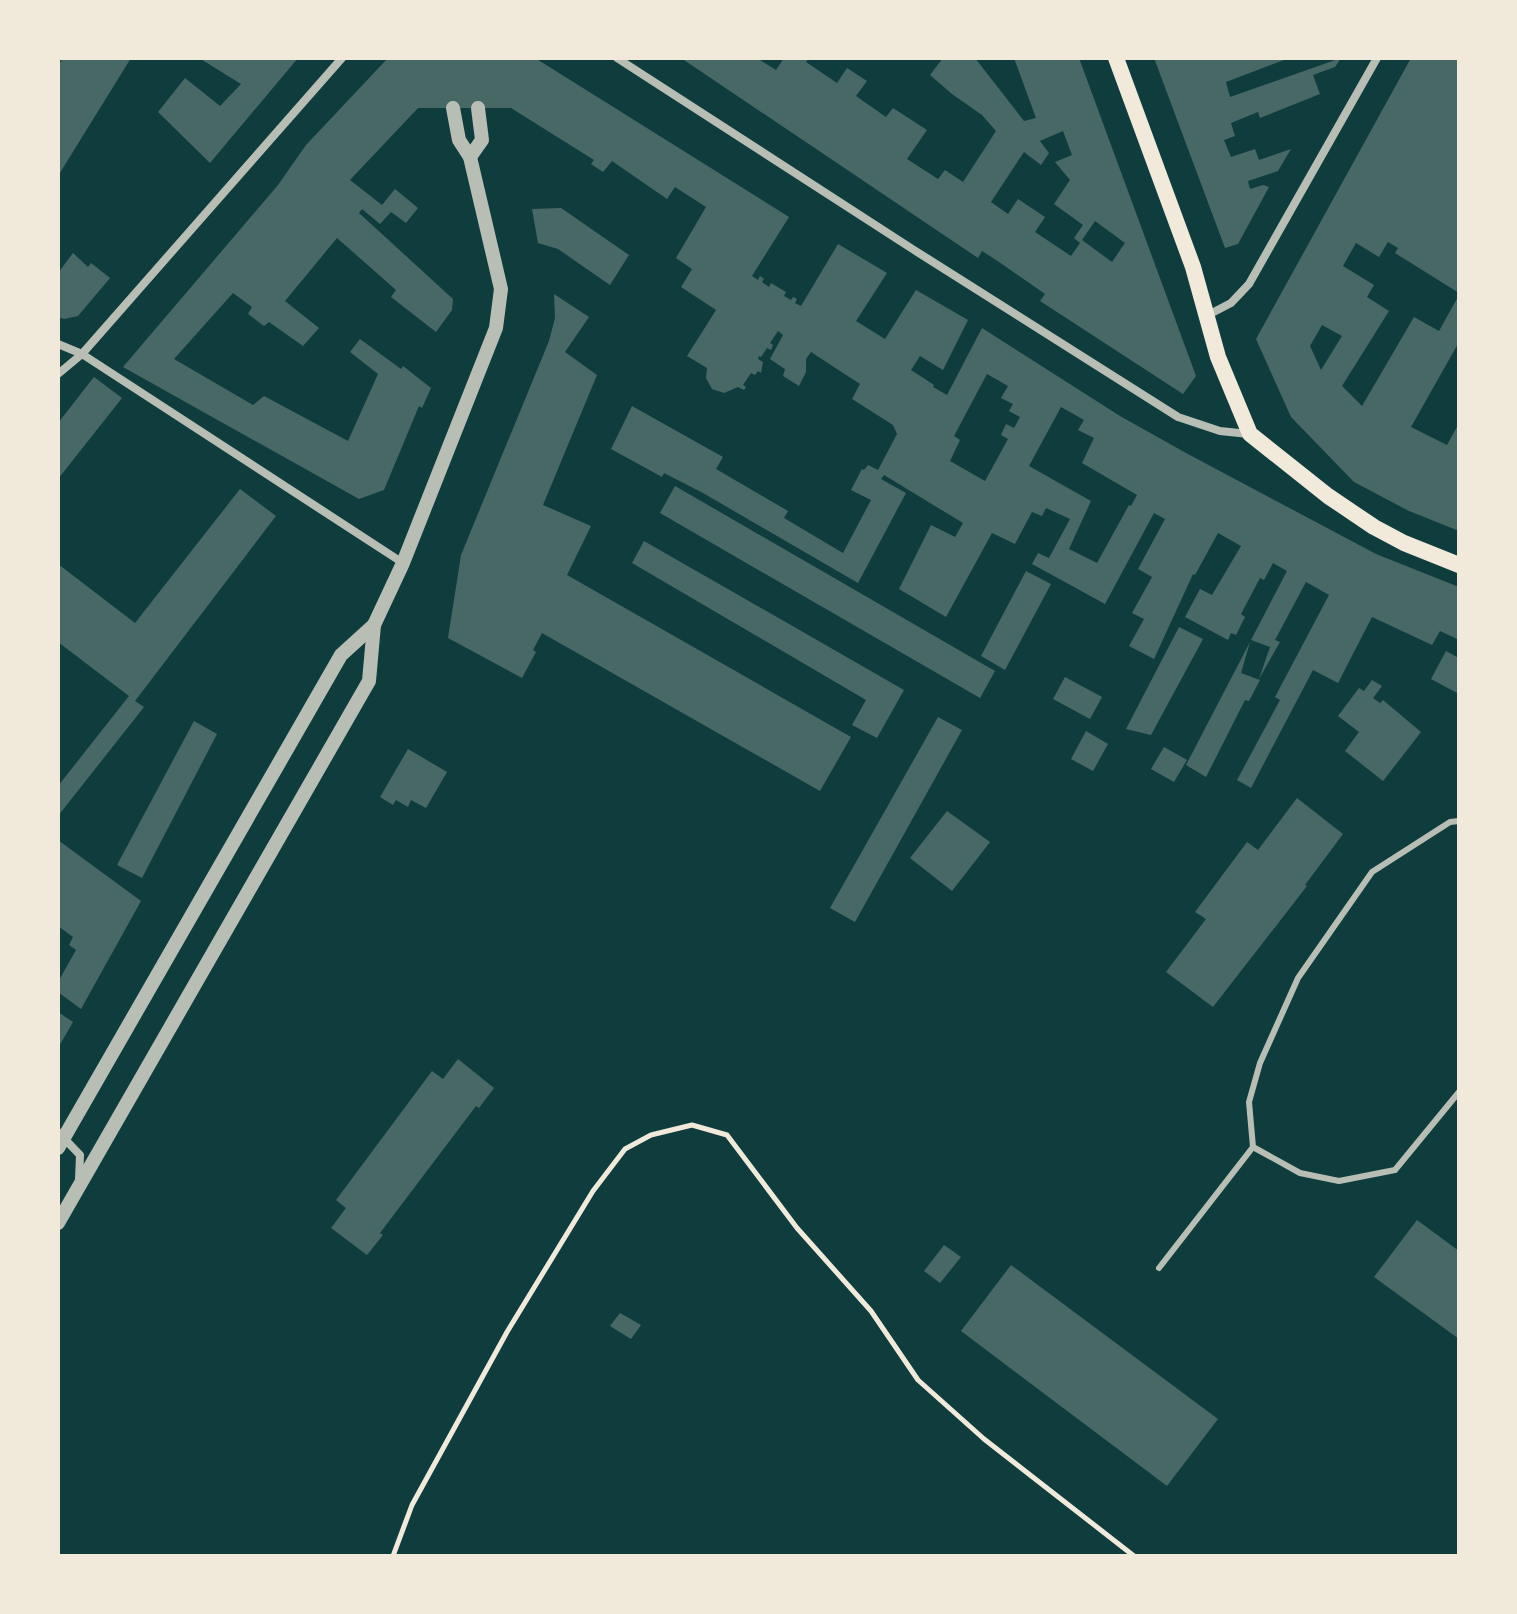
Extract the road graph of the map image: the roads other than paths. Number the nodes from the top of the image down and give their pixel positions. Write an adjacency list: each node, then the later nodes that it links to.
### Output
1 (342, 58): 10 (street)
2 (617, 58): 12 (street)
3 (1116, 58): 8 (main road)
4 (1377, 58): 8 (street)
5 (453, 108): 7 (street)
6 (478, 108): 7 (street)
7 (470, 157): 13 (street)
8 (1208, 315): 12 (main road)
9 (58, 344): 10 (street)
10 (82, 354): 11 (street); 13 (street)
11 (58, 374)
12 (1250, 434): 14 (main road)
13 (403, 563): 15 (street)
14 (1459, 565)
15 (374, 625): 18 (street); 20 (street)
16 (1459, 821): 19 (lane)
17 (1459, 1092): 19 (lane)
18 (60, 1139): 20 (street)
19 (1253, 1147): 22 (lane)
20 (79, 1185): 21 (street)
21 (58, 1223)
22 (1159, 1268)

